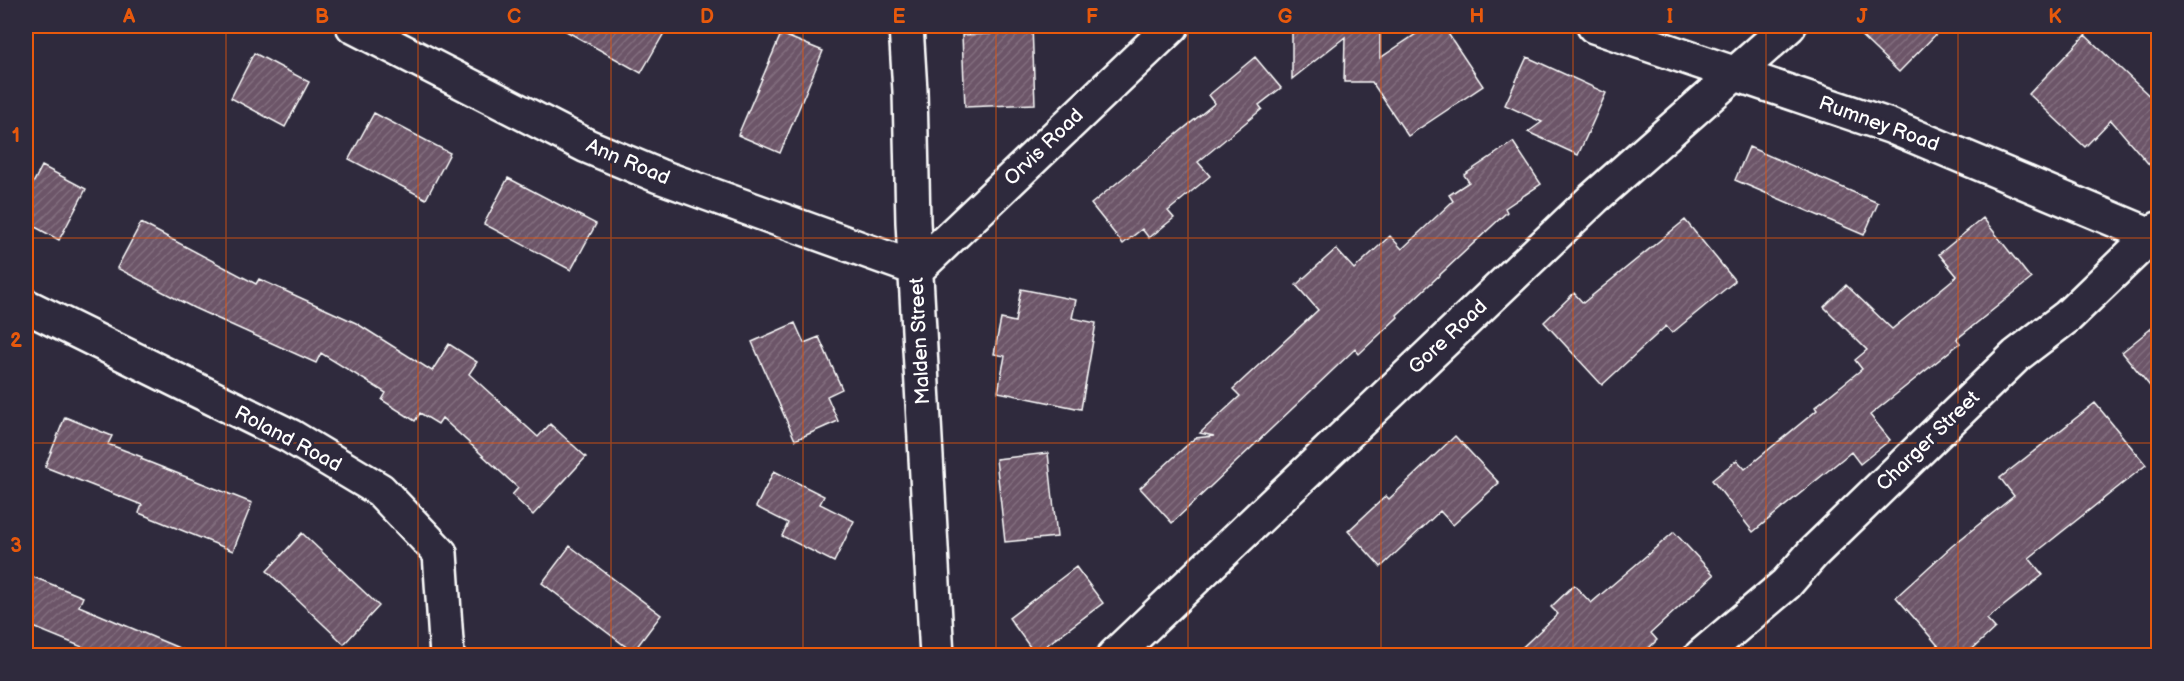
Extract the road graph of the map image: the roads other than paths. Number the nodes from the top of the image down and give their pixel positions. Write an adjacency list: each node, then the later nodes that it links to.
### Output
1 (353, 26): 8 (street, Ann Road)
2 (906, 26): 8 (street, Malden Street)
3 (1172, 26): 8 (street, Orvis Road)
4 (1594, 26): 6 (street, Rumney Road)
5 (1789, 26): 6 (street, Gore Road)
6 (1735, 73): 7 (street, Rumney Road); 12 (street, Gore Road)
7 (2156, 234): 13 (street, Charger Street)
8 (916, 269): 11 (street, Malden Street)
9 (26, 306): 10 (street, Roland Road)
10 (447, 656)
11 (937, 656)
12 (1114, 656)
13 (1701, 656)

